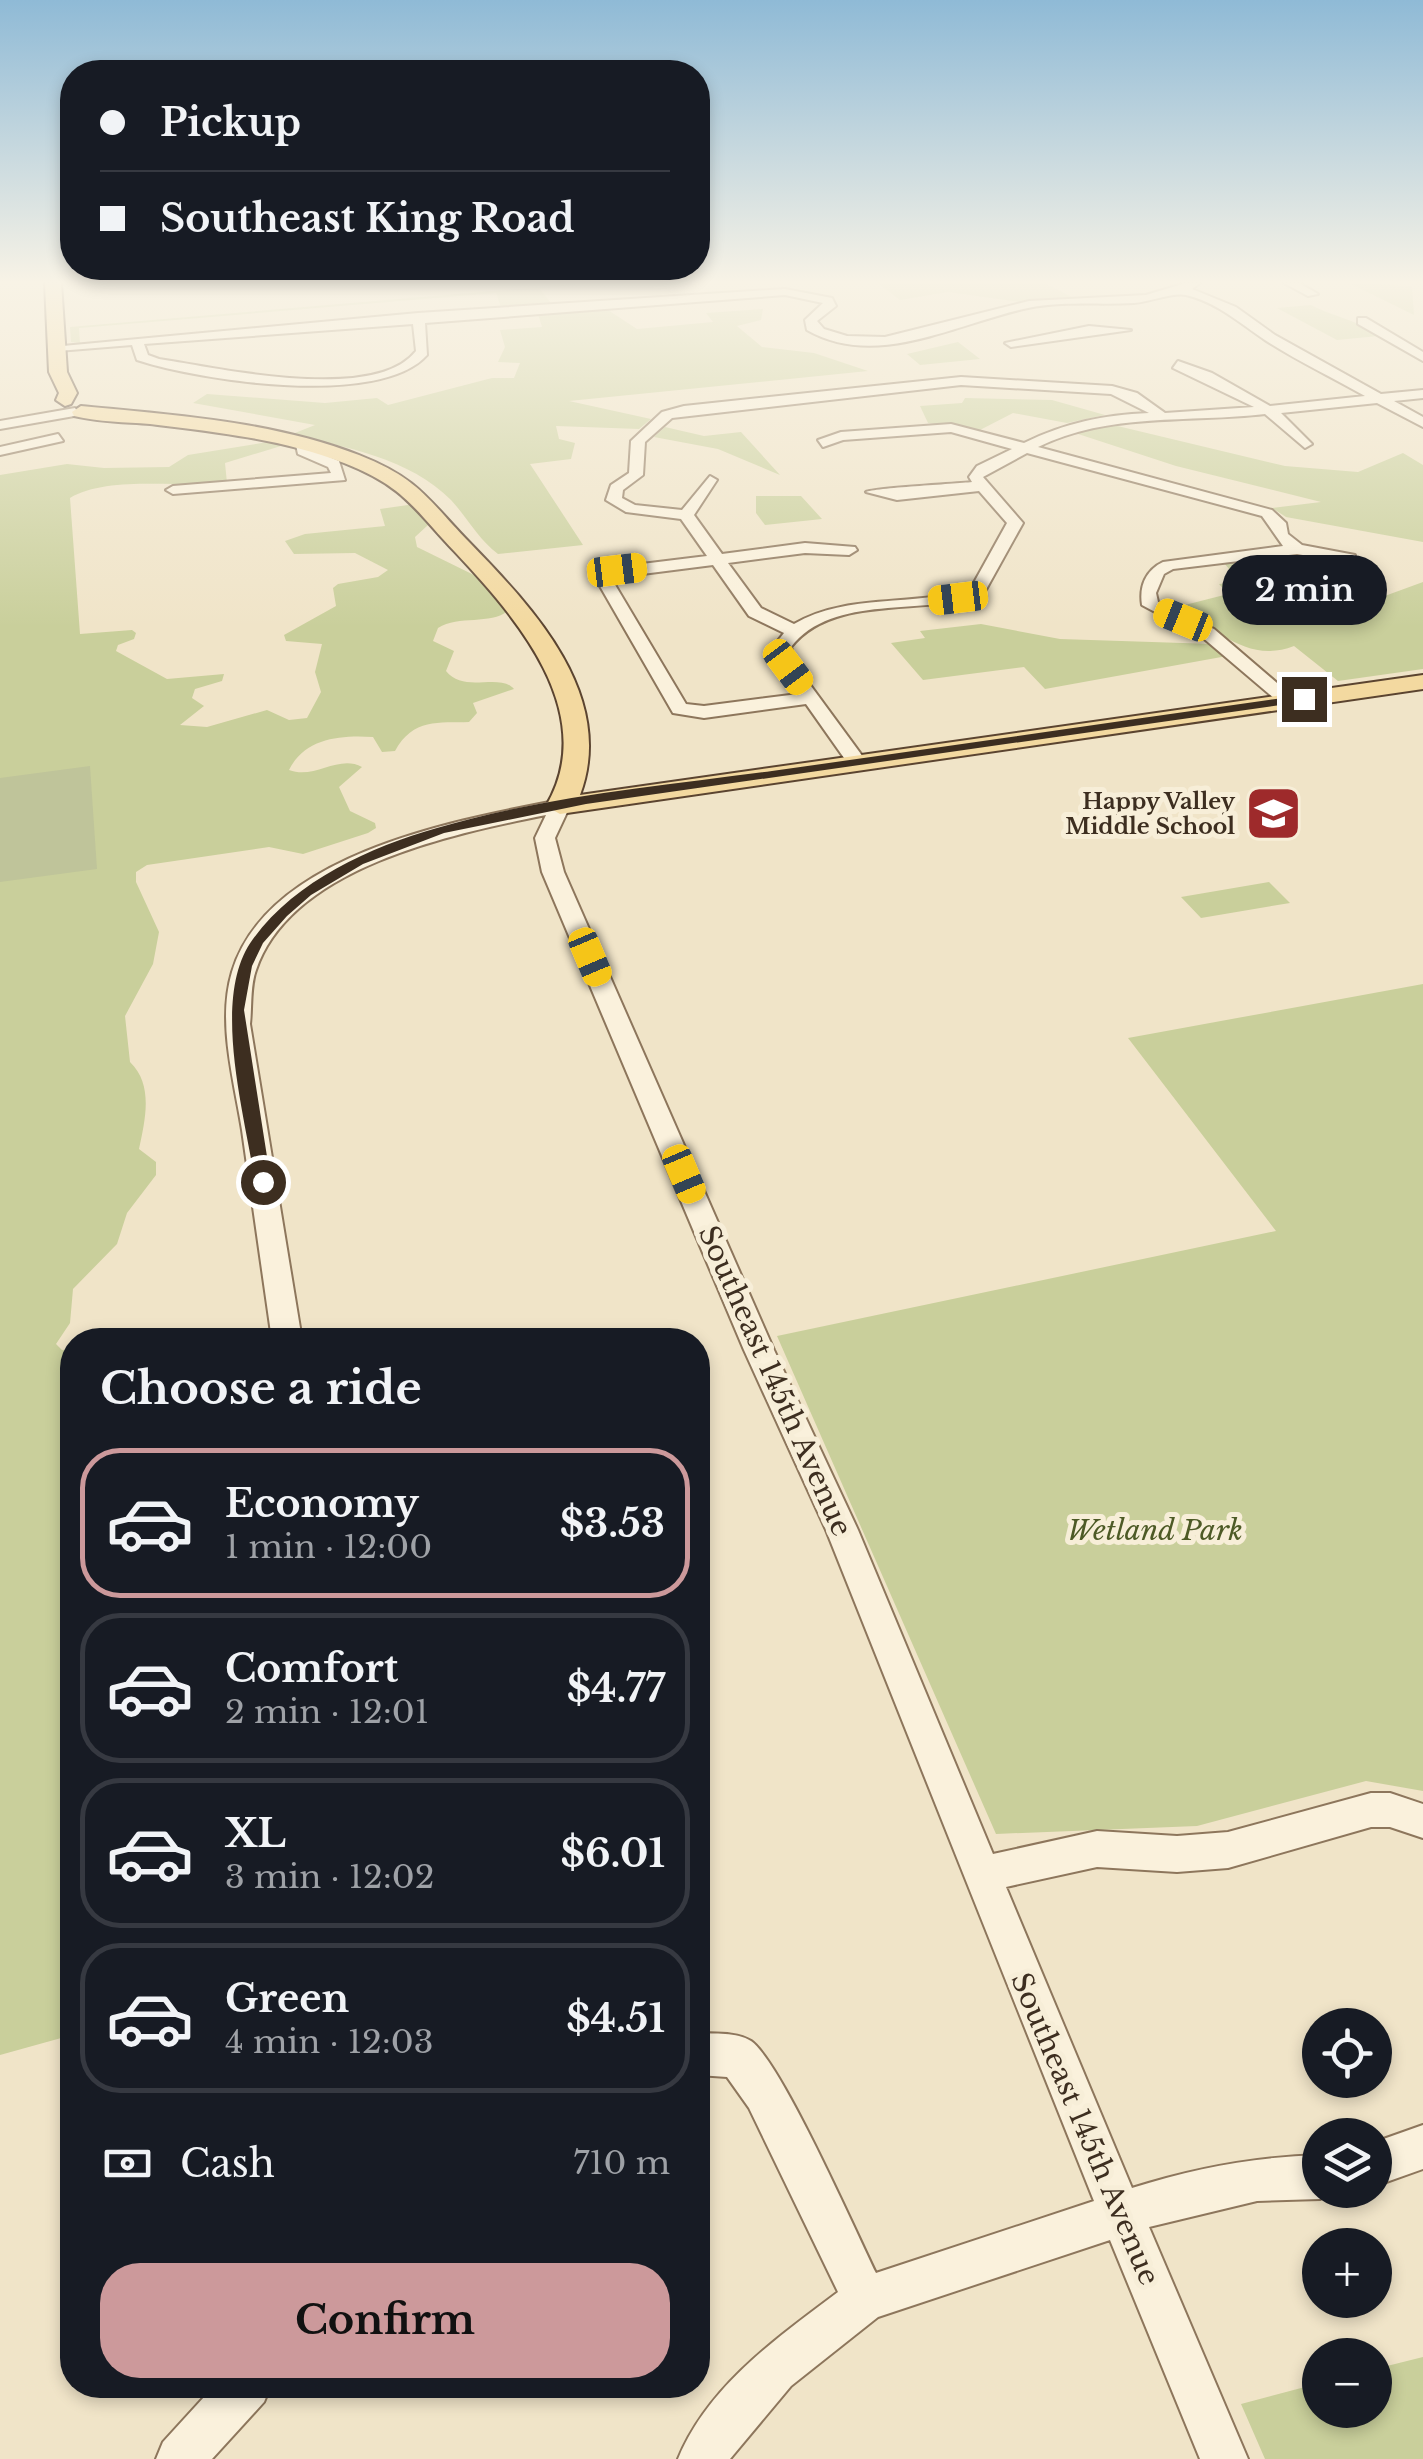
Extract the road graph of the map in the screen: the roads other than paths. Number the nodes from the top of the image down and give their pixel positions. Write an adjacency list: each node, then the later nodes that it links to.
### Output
1 (67, 398): 6 (main road)
2 (806, 398): 22 (street)
3 (1130, 398): 8 (street)
4 (1245, 398): 7 (street)
5 (1379, 398): 7 (street); 11 (street)
6 (69, 402): 9 (main road, Southeast 145th Avenue); 9 (main road, Southeast 145th Avenue); 10 (street)
7 (1265, 410): 8 (street); 14 (street)
8 (1159, 414): 16 (street)
9 (139, 416): 15 (main road, Southeast 145th Avenue)
10 (5, 423)
11 (1423, 424)
12 (58, 438): 17 (street)
13 (824, 443): 16 (street)
14 (1305, 444)
15 (303, 445): 20 (street); 32 (main road, Southeast 145th Avenue)
16 (1025, 447): 19 (street); 23 (street)
17 (0, 451)
18 (710, 480): 22 (street)
19 (980, 486): 21 (street); 27 (street)
20 (173, 490)
21 (874, 492)
22 (686, 515): 25 (street)
23 (1296, 549): 26 (street); 30 (street)
24 (849, 550): 25 (street)
25 (717, 558): 27 (street); 29 (street)
26 (1349, 558)
27 (792, 630): 29 (street)
28 (1423, 682): 30 (main road)
29 (811, 698): 31 (street)
30 (1289, 701): 31 (main road)
31 (856, 761): 32 (main road)
32 (560, 806): 33 (street); 35 (street, Southeast 145th Avenue)
33 (285, 1328)
34 (1423, 1821): 35 (street)
35 (981, 1875): 40 (street, Southeast 145th Avenue)
36 (710, 2055): 41 (street)
37 (1423, 2147): 38 (street)
38 (1392, 2158)
39 (1302, 2178): 40 (street)
40 (1122, 2215): 41 (street); 45 (street, Southeast 145th Avenue)
41 (864, 2299): 44 (street)
42 (234, 2398): 43 (street)
43 (180, 2459)
44 (702, 2459)
45 (1224, 2459)

